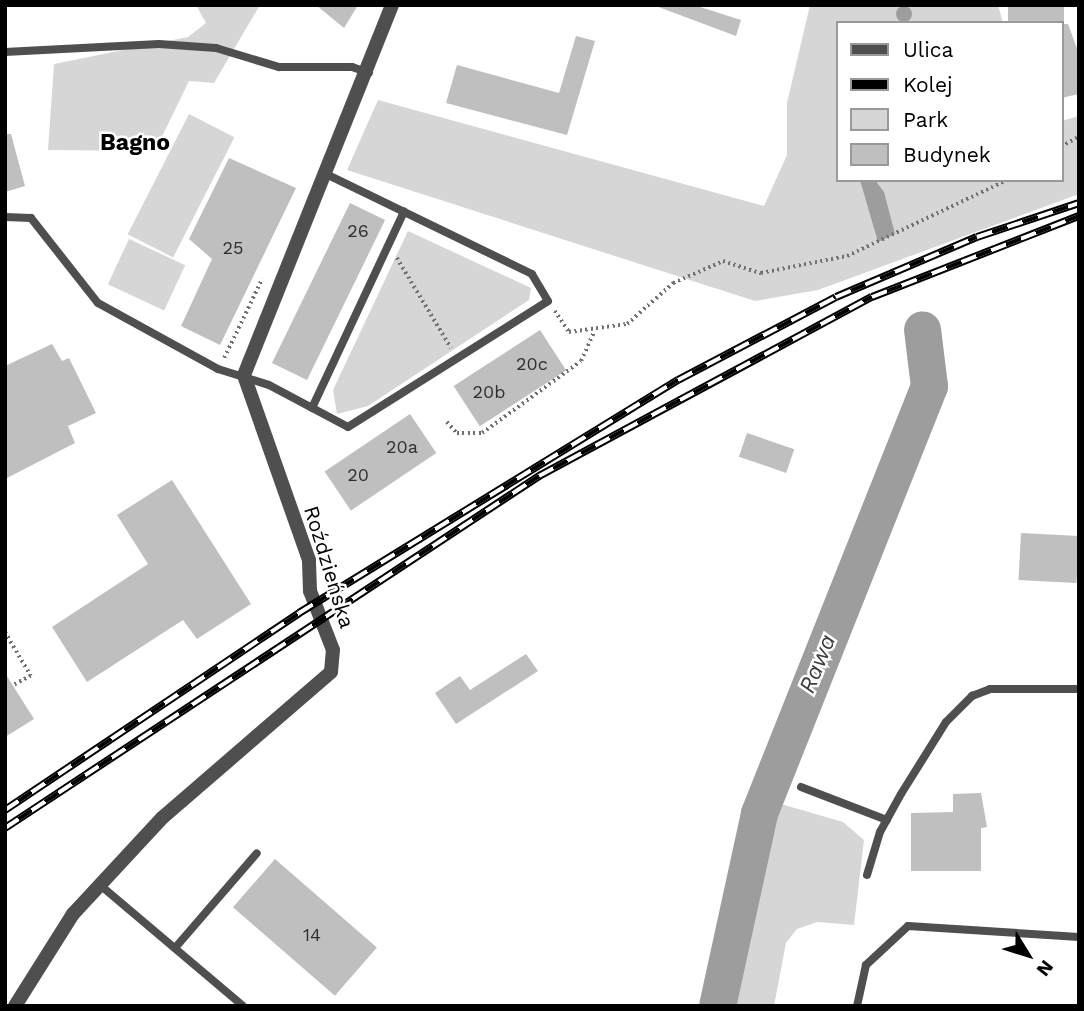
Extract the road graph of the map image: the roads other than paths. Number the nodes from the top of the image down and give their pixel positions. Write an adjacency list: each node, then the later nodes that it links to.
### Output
1 (392, 5): 3 (street)
2 (5, 52): 3 (lane)
3 (369, 73): 4 (street)
4 (328, 175): 5 (lane); 7 (street)
5 (404, 212): 8 (lane); 8 (lane)
6 (5, 217): 7 (lane)
7 (244, 375): 8 (lane); 14 (street, Roździeńska)
8 (312, 408)
9 (1079, 689): 11 (lane)
10 (801, 787): 11 (lane)
11 (887, 820): 13 (lane)
12 (257, 853): 16 (lane)
13 (867, 875)
14 (100, 885): 16 (lane); 17 (street, Roździeńska)
15 (1079, 937): 19 (lane)
16 (175, 948): 18 (lane)
17 (15, 1006)
18 (243, 1006)
19 (857, 1006)

